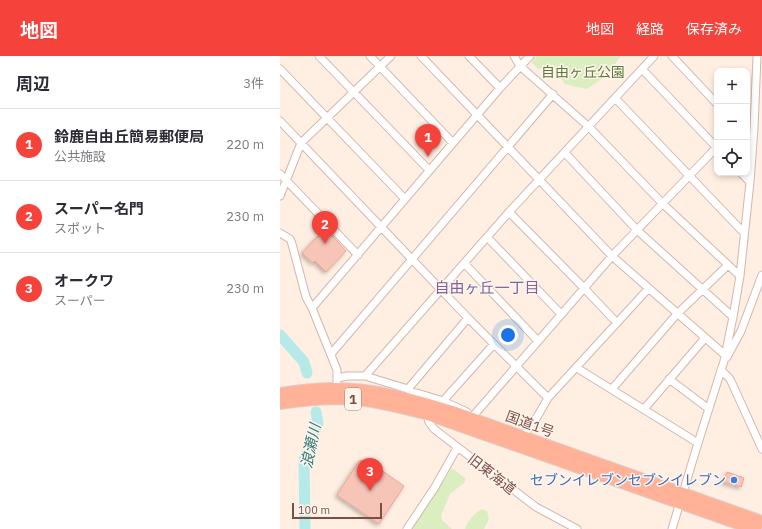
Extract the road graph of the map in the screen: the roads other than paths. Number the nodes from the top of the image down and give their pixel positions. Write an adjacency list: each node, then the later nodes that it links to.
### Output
1 (319, 56): 16 (street)
2 (370, 56): 12 (street)
3 (391, 56): 12 (street)
4 (420, 56): 20 (street)
5 (469, 56): 15 (street)
6 (514, 56): 11 (street)
7 (530, 56): 11 (street)
8 (654, 56): 14 (street)
9 (672, 56): 19 (street)
10 (757, 56): 24 (street)
11 (520, 66): 15 (street); 17 (street)
12 (380, 67): 16 (street); 26 (street)
13 (280, 69): 21 (street)
14 (642, 70): 18 (street); 27 (street)
15 (500, 88): 20 (street)
16 (353, 92): 21 (street); 31 (street)
17 (553, 94): 23 (street); 28 (street)
18 (615, 98): 23 (street); 33 (street)
19 (714, 101)
20 (477, 115): 26 (street); 28 (street)
21 (327, 118): 25 (street); 39 (street)
22 (280, 122): 25 (street)
23 (589, 127): 30 (street); 40 (street)
24 (751, 127): 37 (street)
25 (301, 143): 35 (street); 42 (street)
26 (453, 143): 31 (street)
27 (714, 145)
28 (507, 147): 36 (street); 49 (street)
29 (714, 151): 33 (street)
30 (564, 153): 36 (street); 43 (street)
31 (429, 170): 39 (street)
32 (280, 174): 35 (street)
33 (689, 176): 40 (street); 45 (street)
34 (744, 176): 37 (street)
35 (286, 180): 38 (street); 47 (street)
36 (539, 180): 41 (street); 48 (street)
37 (750, 182): 45 (street)
38 (280, 196)
39 (405, 199): 42 (street)
40 (662, 203): 43 (street); 51 (street)
41 (509, 212): 46 (street); 54 (street)
42 (381, 228): 47 (street); 49 (street)
43 (636, 230): 48 (street); 57 (street)
44 (280, 233): 58 (street)
45 (744, 233): 53 (street)
46 (487, 237): 50 (street); 59 (street)
47 (358, 255): 58 (street)
48 (612, 256): 54 (street); 56 (street)
49 (412, 259): 55 (street); 67 (street)
50 (464, 263): 55 (street); 65 (street)
51 (728, 265): 53 (street); 57 (street)
52 (762, 275): 68 (street)
53 (740, 276): 61 (street)
54 (584, 288): 59 (street); 63 (street)
55 (441, 289): 62 (street); 72 (street)
56 (648, 289): 60 (street); 63 (street)
57 (702, 290): 60 (street); 61 (street)
58 (312, 308): 67 (street)
59 (561, 314): 65 (street)
60 (678, 314): 64 (street); 75 (street)
61 (733, 317): 68 (street)
62 (468, 318): 66 (street); 76 (street)
63 (617, 323): 70 (street)
64 (705, 338): 68 (street); 73 (street)
65 (538, 341): 69 (street)
66 (494, 344): 69 (street); 79 (street)
67 (331, 354): 74 (street)
68 (725, 358): 71 (street)
69 (516, 366): 78 (street); 84 (street)
70 (577, 368): 75 (street); 78 (street)
71 (721, 370): 83 (street); 89 (street)
72 (365, 376): 74 (street); 76 (street)
73 (670, 379): 82 (street); 83 (street)
74 (337, 389): 77 (highway, 国道1号 / 1); 80 (highway, 国道1号 / 1); 81 (highway, 国道1号 / 1)
75 (612, 389): 82 (street)
76 (411, 391): 79 (street); 81 (street, 旧東海道)
77 (280, 394)
78 (548, 398): 86 (street)
79 (443, 401): 84 (street)
80 (280, 403)
81 (424, 408): 85 (highway, 国道1号 / 1); 88 (street, 旧東海道); 90 (highway, 国道1号 / 1)
82 (644, 409): 87 (street)
83 (709, 409): 87 (street)
84 (474, 415): 85 (street)
85 (508, 432): 86 (highway, 国道1号 / 1)
86 (522, 438): 90 (highway, 国道1号 / 1)
87 (698, 443): 90 (street)
88 (457, 448): 92 (street); 93 (street, 旧東海道)
89 (762, 449)
90 (682, 499): 91 (highway, 国道1号 / 1); 94 (street); 95 (highway, 国道1号 / 1)
91 (762, 522)
92 (407, 529)
93 (577, 529)
94 (672, 529)
95 (756, 529)

